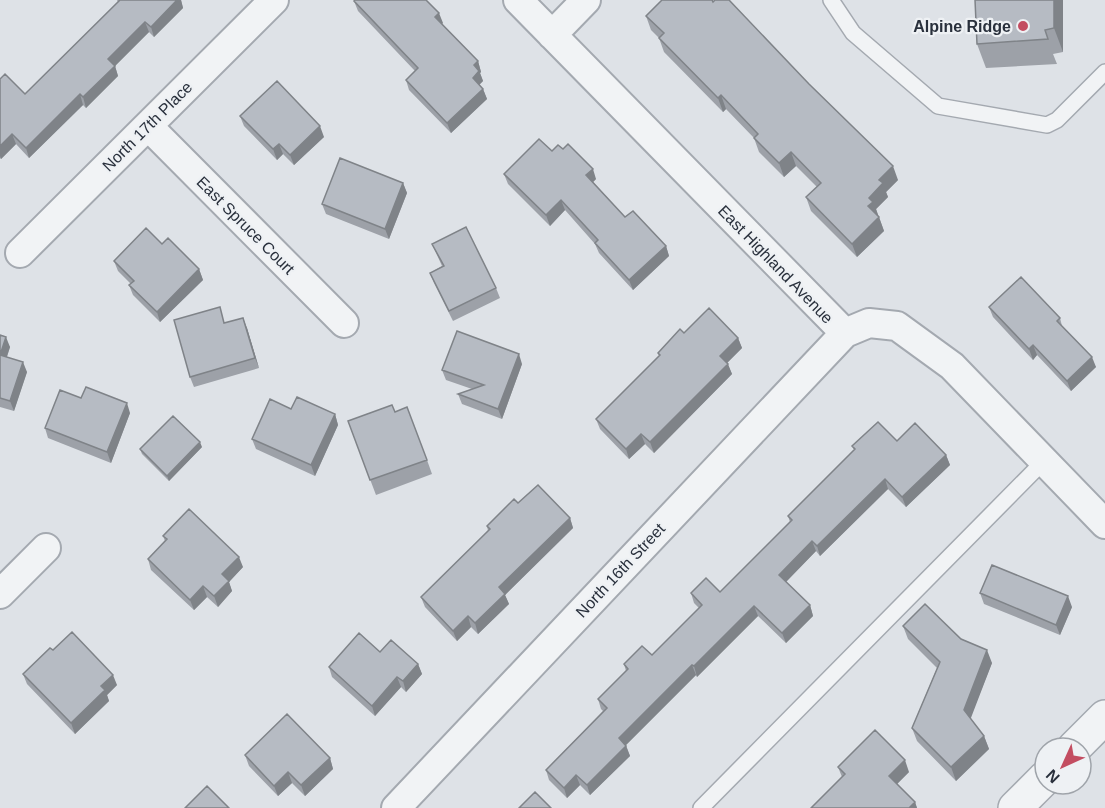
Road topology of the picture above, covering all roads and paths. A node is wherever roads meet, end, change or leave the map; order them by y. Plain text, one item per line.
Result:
1 (274, 0) edge
2 (518, 0) edge
3 (586, 0) edge
4 (831, 0) edge
5 (552, 35) junction
6 (1105, 72) edge
7 (148, 126) junction
8 (20, 253) dead end
9 (344, 324) dead end
10 (844, 333) junction
11 (1043, 462) junction
12 (1105, 524) edge
13 (46, 548) dead end
14 (0, 594) edge
15 (1105, 717) edge
16 (1086, 736) edge
17 (1033, 790) edge
18 (396, 808) edge
19 (702, 808) edge
20 (1015, 808) edge

1 - 7 street, North 17th Place
2 - 5 street, East Highland Avenue
3 - 5 street
4 - 6 lane
5 - 10 street, East Highland Avenue
7 - 8 street, North 17th Place
7 - 9 street, East Spruce Court
10 - 11 street, East Highland Avenue
10 - 18 street, North 16th Street
11 - 12 street, East Highland Avenue
11 - 19 lane
13 - 14 street
15 - 16 street
17 - 20 street

